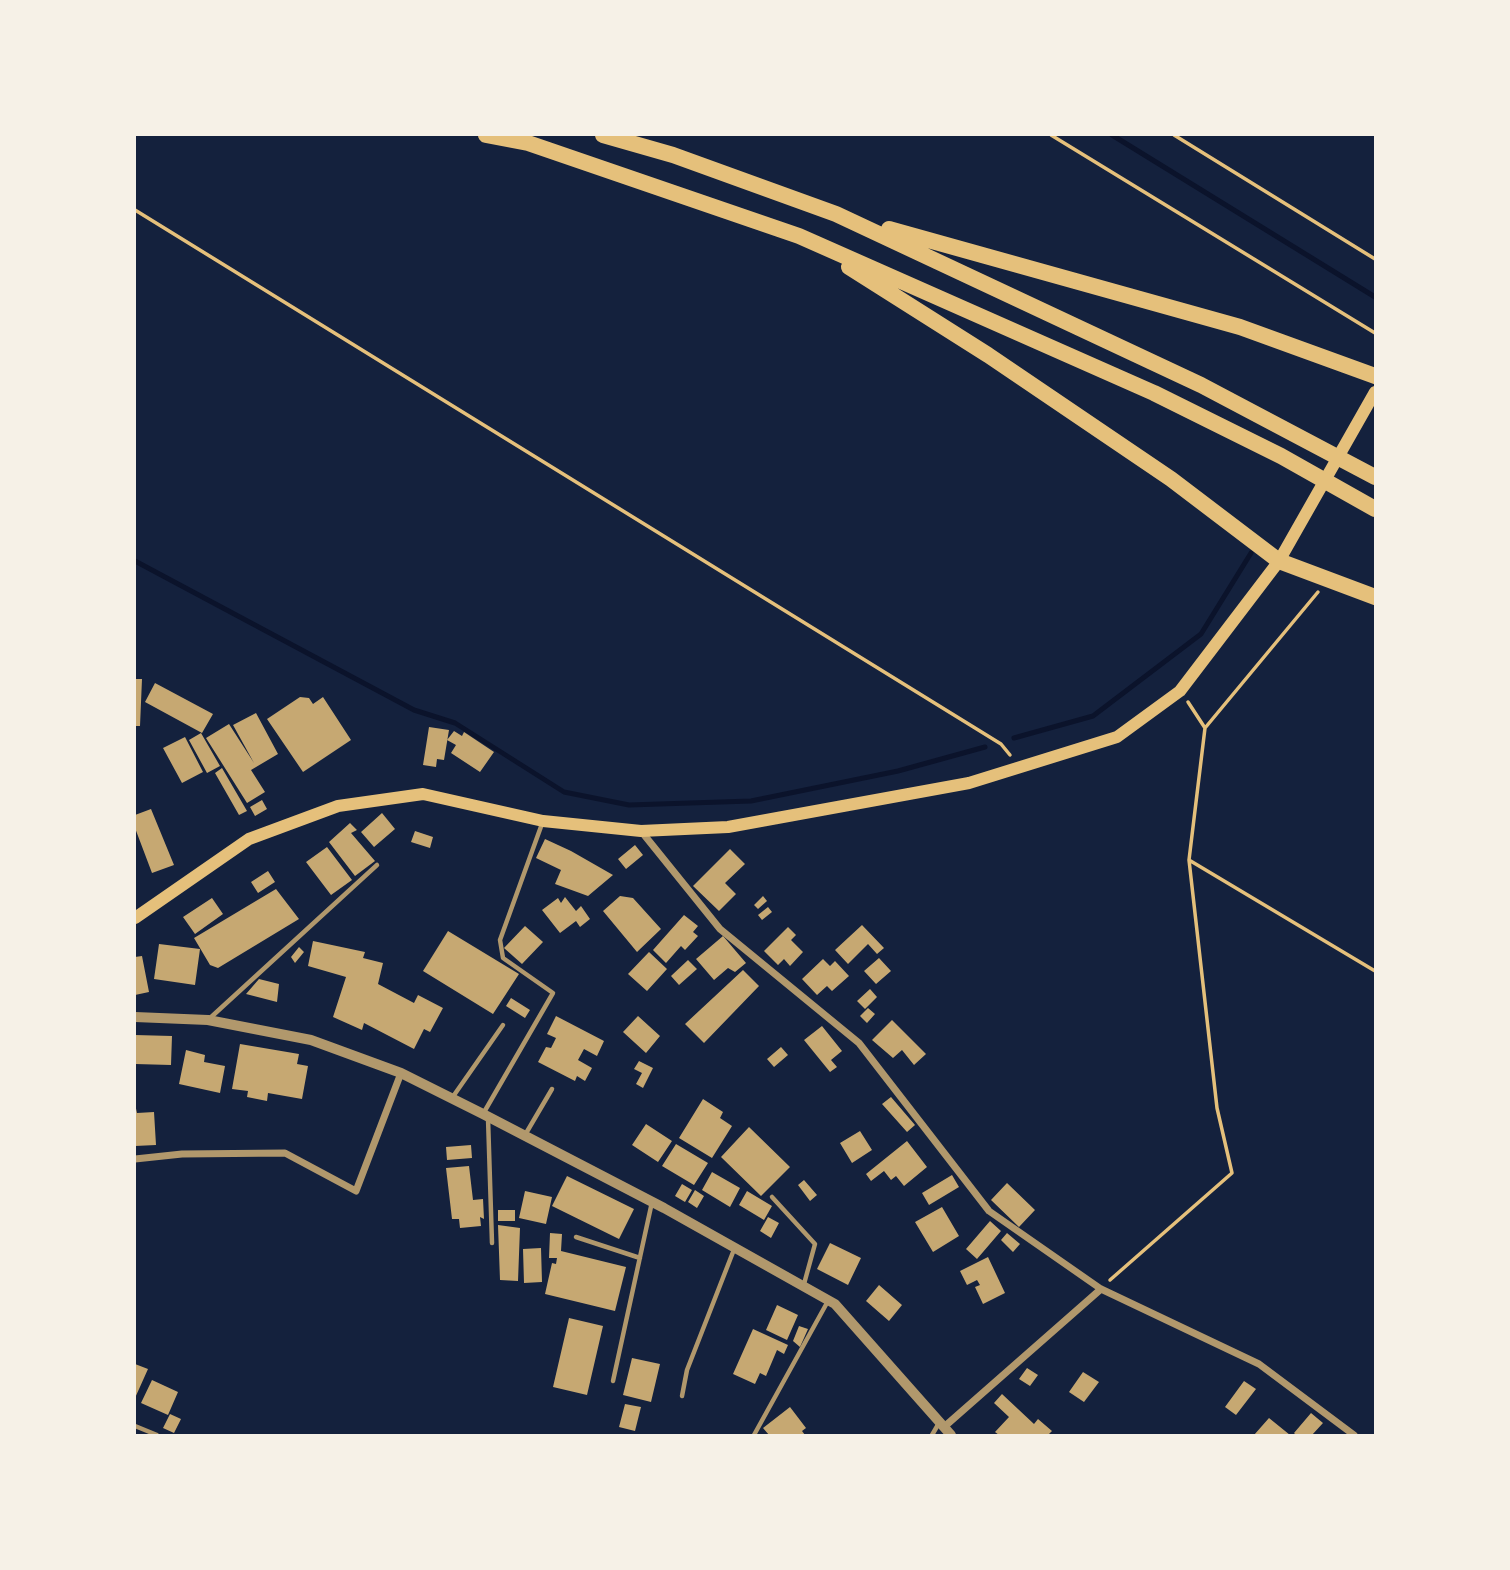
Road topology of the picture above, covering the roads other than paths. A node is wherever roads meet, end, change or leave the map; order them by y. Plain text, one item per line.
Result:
1 (486, 135) edge
2 (603, 135) edge
3 (836, 214) junction
4 (799, 236) junction
5 (1375, 376) edge
6 (1375, 392) edge
7 (1373, 476) edge
8 (1373, 507) edge
9 (1279, 561) junction
10 (1375, 597) edge
11 (543, 821) junction
12 (641, 831) junction
13 (377, 865) dead end
14 (135, 918) edge
15 (135, 1017) edge
16 (208, 1020) junction
17 (503, 1025) dead end
18 (401, 1073) junction
19 (552, 1089) dead end
20 (452, 1098) junction
21 (486, 1116) junction
22 (525, 1136) junction
23 (135, 1159) edge
24 (772, 1196) dead end
25 (652, 1202) junction
26 (576, 1237) dead end
27 (492, 1243) dead end
28 (735, 1246) junction
29 (640, 1258) junction
30 (803, 1285) junction
31 (1101, 1289) junction
32 (829, 1300) junction
33 (613, 1381) dead end
34 (682, 1396) dead end
35 (135, 1426) edge
36 (945, 1428) edge
37 (156, 1435) edge
38 (754, 1435) edge
39 (932, 1435) edge
40 (1354, 1435) edge

1 - 4 highway
2 - 3 highway
3 - 5 highway
3 - 7 highway
4 - 8 highway
4 - 9 highway
6 - 9 main road
9 - 10 highway
9 - 12 main road
11 - 12 main road
11 - 14 main road
11 - 21 lane
12 - 31 street
13 - 16 lane
15 - 16 street
16 - 18 street
17 - 20 lane
18 - 20 street
18 - 23 street
19 - 22 lane
20 - 21 street
21 - 22 street
21 - 27 lane
22 - 25 street
24 - 30 lane
25 - 28 street
25 - 29 lane
26 - 29 lane
28 - 30 street
28 - 34 lane
29 - 33 lane
30 - 32 street
31 - 36 street
31 - 40 street
32 - 36 street
32 - 38 lane
35 - 37 lane
36 - 39 lane

